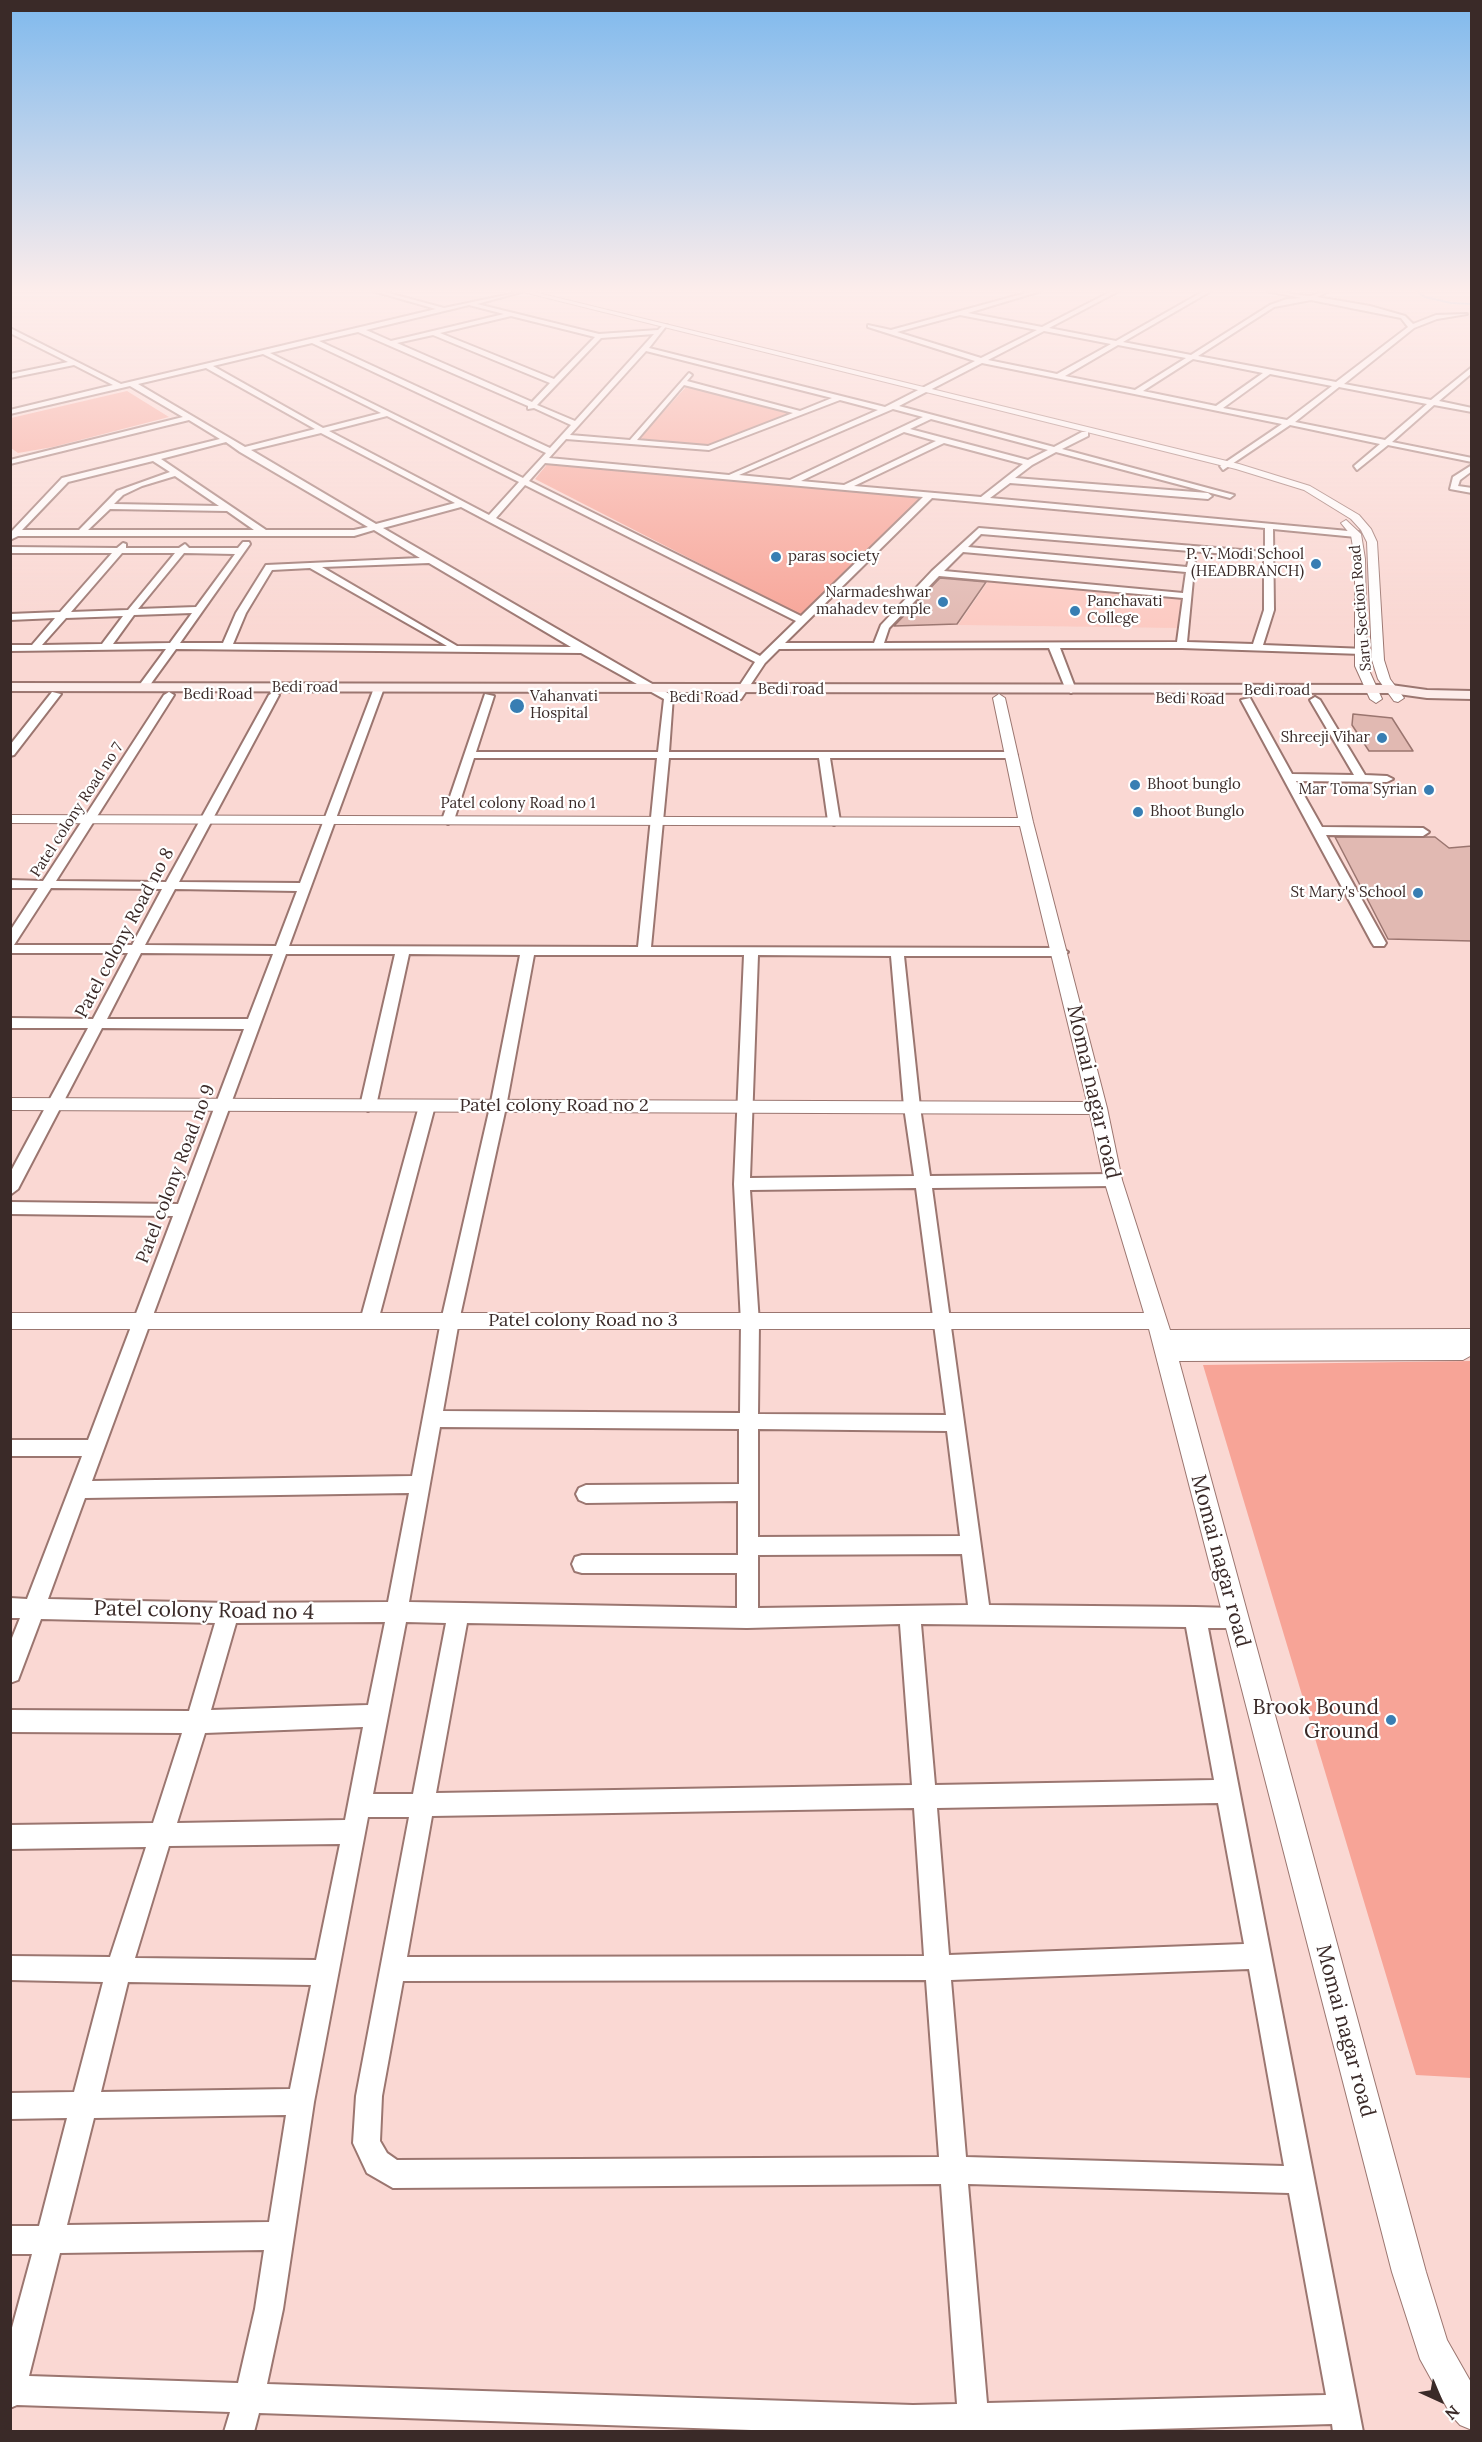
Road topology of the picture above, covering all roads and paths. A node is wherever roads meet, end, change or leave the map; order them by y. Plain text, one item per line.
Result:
1 (10, 405) edge
2 (40, 405) edge
3 (167, 405) edge
4 (277, 405) edge
5 (368, 405) edge
6 (451, 405) edge
7 (593, 405) edge
8 (663, 405) edge
9 (769, 405) edge
10 (821, 405) edge
11 (868, 405) edge
12 (896, 405) edge
13 (976, 405) edge
14 (980, 405) edge
15 (1205, 405) edge
16 (1223, 405) edge
17 (1314, 405) edge
18 (1320, 405) edge
19 (1428, 405) edge
20 (1446, 405) edge
21 (531, 406) edge
22 (1219, 408) junction
23 (889, 409) junction
24 (1472, 410) edge
25 (14, 411) edge
26 (800, 413) junction
27 (386, 414) junction
28 (930, 417) junction
29 (189, 418) junction
30 (1294, 423) junction
31 (576, 424) junction
32 (322, 430) junction
33 (904, 430) junction
34 (1085, 434) junction
35 (564, 437) junction
36 (226, 440) junction
37 (944, 440) junction
38 (1386, 441) junction
39 (631, 443) junction
40 (1057, 449) junction
41 (243, 450) junction
42 (551, 452) junction
43 (153, 457) junction
44 (1472, 458) edge
45 (543, 459) junction
46 (11, 461) edge
47 (1029, 463) junction
48 (1231, 467) junction
49 (1472, 467) edge
50 (1357, 468) dead end
51 (176, 473) junction
52 (729, 477) junction
53 (524, 480) junction
54 (1009, 480) junction
55 (792, 482) junction
56 (844, 487) junction
57 (1446, 489) dead end
58 (1460, 490) junction
59 (1472, 491) edge
60 (1230, 495) junction
61 (928, 496) junction
62 (983, 500) junction
63 (461, 504) junction
64 (106, 506) junction
65 (231, 509) junction
66 (1226, 513) junction
67 (490, 519) junction
68 (1269, 525) junction
69 (377, 529) junction
70 (82, 532) junction
71 (135, 532) junction
72 (199, 534) junction
73 (253, 534) junction
74 (265, 534) junction
75 (1356, 534) junction
76 (13, 536) edge
77 (1193, 548) junction
78 (960, 549) junction
79 (10, 550) edge
80 (119, 550) junction
81 (182, 551) junction
82 (241, 551) junction
83 (1267, 555) junction
84 (431, 560) junction
85 (311, 566) junction
86 (1191, 570) junction
87 (935, 573) junction
88 (1187, 596) junction
89 (199, 610) junction
90 (131, 613) junction
91 (63, 615) junction
92 (10, 617) edge
93 (801, 620) junction
94 (1182, 645) junction
95 (173, 646) junction
96 (227, 646) junction
97 (777, 646) junction
98 (878, 646) junction
99 (35, 647) junction
100 (105, 647) junction
101 (457, 647) junction
102 (1054, 647) junction
103 (10, 648) edge
104 (1257, 648) junction
105 (583, 650) junction
106 (1362, 651) junction
107 (761, 661) junction
108 (10, 687) edge
109 (143, 687) junction
110 (652, 689) junction
111 (1071, 690) junction
112 (377, 692) junction
113 (10, 694) edge
114 (56, 694) junction
115 (739, 694) junction
116 (1374, 694) junction
117 (1395, 694) junction
118 (169, 695) junction
119 (274, 695) junction
120 (1472, 695) edge
121 (489, 696) junction
122 (669, 698) junction
123 (999, 698) junction
124 (1246, 700) junction
125 (1315, 700) junction
126 (10, 753) edge
127 (469, 755) junction
128 (663, 755) junction
129 (1011, 755) junction
130 (824, 756) junction
131 (1288, 777) junction
132 (1362, 778) junction
133 (1387, 779) dead end
134 (10, 819) edge
135 (88, 819) junction
136 (205, 820) junction
137 (329, 820) junction
138 (448, 820) junction
139 (655, 821) junction
140 (834, 821) junction
141 (1026, 822) junction
142 (1318, 831) junction
143 (1423, 832) dead end
144 (10, 884) edge
145 (47, 884) junction
146 (171, 885) junction
147 (304, 887) junction
148 (10, 942) edge
149 (1379, 943) dead end
150 (10, 949) edge
151 (137, 949) junction
152 (281, 949) junction
153 (403, 950) junction
154 (528, 950) junction
155 (644, 950) junction
156 (751, 951) junction
157 (897, 951) junction
158 (1061, 952) junction
159 (10, 1023) edge
160 (99, 1023) junction
161 (253, 1024) junction
162 (10, 1104) edge
163 (56, 1104) junction
164 (223, 1105) junction
165 (368, 1106) junction
166 (427, 1106) junction
167 (745, 1106) junction
168 (498, 1107) junction
169 (912, 1107) junction
170 (1098, 1108) junction
171 (1113, 1180) junction
172 (742, 1184) junction
173 (925, 1184) junction
174 (10, 1189) edge
175 (10, 1208) edge
176 (183, 1210) junction
177 (450, 1320) junction
178 (943, 1320) junction
179 (10, 1321) edge
180 (142, 1321) junction
181 (369, 1321) junction
182 (750, 1323) junction
183 (1161, 1337) junction
184 (1472, 1337) edge
185 (1472, 1350) edge
186 (431, 1419) junction
187 (749, 1421) junction
188 (956, 1423) junction
189 (10, 1448) edge
190 (93, 1448) junction
191 (418, 1484) junction
192 (79, 1490) junction
193 (748, 1492) junction
194 (586, 1494) dead end
195 (971, 1545) junction
196 (748, 1555) junction
197 (582, 1564) dead end
198 (10, 1608) edge
199 (35, 1608) junction
200 (397, 1612) junction
201 (228, 1613) junction
202 (458, 1613) junction
203 (910, 1614) junction
204 (980, 1615) junction
205 (1195, 1617) junction
206 (747, 1618) junction
207 (1235, 1618) junction
208 (10, 1673) edge
209 (376, 1716) junction
210 (10, 1721) edge
211 (197, 1722) junction
212 (1228, 1791) junction
213 (924, 1798) junction
214 (423, 1805) junction
215 (359, 1806) junction
216 (353, 1832) junction
217 (162, 1836) junction
218 (10, 1837) edge
219 (1259, 1956) junction
220 (10, 1968) edge
221 (938, 1968) junction
222 (119, 1969) junction
223 (392, 1969) junction
224 (325, 1973) junction
225 (301, 2102) junction
226 (10, 2106) edge
227 (85, 2107) junction
228 (953, 2170) junction
229 (1301, 2180) junction
230 (279, 2236) junction
231 (10, 2240) edge
232 (51, 2241) junction
233 (11, 2391) edge
234 (249, 2398) junction
235 (1472, 2413) edge
236 (973, 2420) junction
237 (1346, 2420) edge
238 (239, 2432) edge

1 - 25 street
2 - 25 street
3 - 29 street
4 - 32 street
5 - 27 street
6 - 42 street
7 - 31 street
8 - 39 street
9 - 26 street
10 - 26 street
11 - 23 street
12 - 23 street
13 - 34 street, Saru Section Road
14 - 48 street, Saru Section Road
15 - 22 street
16 - 22 street
17 - 30 street
18 - 30 street
19 - 38 street
20 - 24 street
21 - 31 street
22 - 30 street
23 - 28 street
23 - 52 street
26 - 39 street
27 - 32 street
27 - 53 street
28 - 33 street
28 - 40 street
29 - 36 street
29 - 46 street
30 - 38 street
30 - 48 street
31 - 35 street
32 - 41 street
32 - 63 street
33 - 37 street
33 - 55 street
34 - 40 street
34 - 48 street, Saru Section Road
35 - 39 street
35 - 42 street
36 - 41 street
36 - 43 street
37 - 47 street
37 - 56 street
38 - 44 street
38 - 50 street
40 - 47 street
40 - 60 street
41 - 69 street
42 - 45 street
43 - 51 street
43 - 76 street
45 - 52 street
45 - 53 street
47 - 54 street
48 - 75 street, Saru Section Road
48 - 117 street, Saru Section Road
49 - 58 street
51 - 64 street
51 - 65 street
52 - 55 street
53 - 67 street
53 - 93 street
54 - 60 street
54 - 62 street
55 - 56 street
56 - 61 street
57 - 58 street
58 - 59 street
60 - 66 street
61 - 62 street
61 - 93 street
62 - 66 street
63 - 67 street
63 - 69 street
64 - 65 street
64 - 70 street
65 - 74 street
66 - 68 street
67 - 107 street
68 - 75 street
68 - 83 street
69 - 74 street
69 - 84 street
70 - 71 street
70 - 76 street
71 - 72 street
71 - 80 street
72 - 73 street
72 - 81 street
73 - 74 street
73 - 82 street
75 - 106 street, Saru Section Road
77 - 78 street
77 - 83 street
77 - 86 street
78 - 86 street
78 - 87 street
79 - 80 street
80 - 81 street
80 - 91 street
81 - 82 street
81 - 90 street
82 - 89 street
83 - 104 street
84 - 85 street
84 - 105 street
85 - 96 street
85 - 101 street
86 - 88 street
87 - 88 street
87 - 98 street
88 - 94 street
89 - 90 street
89 - 95 street
90 - 91 street
90 - 100 street
91 - 92 street
91 - 99 street
93 - 97 street
94 - 102 street
94 - 104 street
95 - 96 street
95 - 100 street
95 - 109 street
96 - 101 street
97 - 98 street
97 - 107 street
98 - 102 street
99 - 100 street
99 - 103 street
101 - 105 street
102 - 111 street
104 - 106 street
105 - 110 street
106 - 116 street, Saru Section Road
107 - 115 street
108 - 109 main road, Bedi road
109 - 112 main road, Bedi road
110 - 112 main road, Bedi road
110 - 115 main road, Bedi road
110 - 122 street
111 - 115 main road, Bedi road
111 - 116 main road, Bedi road
112 - 119 main road, Bedi Road
112 - 121 main road, Bedi Road
112 - 137 street, Patel colony Road no 9
113 - 114 main road, Bedi Road
114 - 118 main road, Bedi Road
114 - 126 street
115 - 122 main road, Bedi Road
115 - 123 main road, Bedi Road
116 - 117 main road, Bedi Road
116 - 125 main road, Bedi Road
117 - 120 main road, Bedi Road
118 - 119 main road, Bedi Road
118 - 135 street, Patel colony Road no 7
119 - 136 street, Patel colony Road no 8
121 - 122 main road, Bedi Road
121 - 127 street
122 - 128 street
123 - 124 main road, Bedi Road
123 - 129 street, Momai nagar road
124 - 125 main road, Bedi Road
124 - 131 street
125 - 132 street
127 - 128 street
127 - 138 street
128 - 130 street
128 - 139 street
129 - 130 street
129 - 141 street, Momai nagar road
130 - 140 street
131 - 132 street
131 - 142 street
132 - 133 street
134 - 135 street, Patel colony Road no 1
135 - 136 street, Patel colony Road no 1
135 - 145 street, Patel colony Road no 7
136 - 137 street, Patel colony Road no 1
136 - 146 street, Patel colony Road no 8
137 - 138 street, Patel colony Road no 1
137 - 147 street, Patel colony Road no 9
138 - 139 street, Patel colony Road no 1
139 - 140 street, Patel colony Road no 1
139 - 155 street
140 - 141 street, Patel colony Road no 1
141 - 158 street, Momai nagar road
142 - 143 street
142 - 149 street
144 - 145 street
145 - 146 street
145 - 148 street, Patel colony Road no 7
146 - 147 street
146 - 151 street, Patel colony Road no 8
147 - 152 street, Patel colony Road no 9
150 - 151 street
151 - 152 street
151 - 160 street, Patel colony Road no 8
152 - 153 street
152 - 161 street, Patel colony Road no 9
153 - 154 street
153 - 165 street
154 - 155 street
154 - 168 street
155 - 156 street
156 - 157 street
156 - 167 street
157 - 158 street
157 - 169 street
158 - 170 street, Momai nagar road
159 - 160 street
160 - 161 street
160 - 163 street, Patel colony Road no 8
161 - 164 street, Patel colony Road no 9
162 - 163 street, Patel colony Road no 2
163 - 164 street, Patel colony Road no 2
163 - 174 street, Patel colony Road no 8
164 - 165 street, Patel colony Road no 2
164 - 176 street, Patel colony Road no 9
165 - 166 street, Patel colony Road no 2
166 - 168 street, Patel colony Road no 2
166 - 181 street
167 - 168 street, Patel colony Road no 2
167 - 169 street, Patel colony Road no 2
167 - 172 street
168 - 177 street
169 - 170 street, Patel colony Road no 2
169 - 173 street
170 - 171 street, Momai nagar road
171 - 173 street
171 - 183 street, Momai nagar road
172 - 173 street
172 - 182 street
173 - 178 street
175 - 176 street
176 - 180 street, Patel colony Road no 9
177 - 181 street, Patel colony Road no 3
177 - 182 street, Patel colony Road no 3
177 - 186 street
178 - 182 street, Patel colony Road no 3
178 - 183 street, Patel colony Road no 3
178 - 188 street
179 - 180 street, Patel colony Road no 3
180 - 181 street, Patel colony Road no 3
180 - 190 street, Patel colony Road no 9
182 - 187 street
183 - 184 street
183 - 185 street
183 - 207 street, Momai nagar road
186 - 187 street
186 - 191 street
187 - 188 street
187 - 193 street
188 - 195 street
189 - 190 street
190 - 192 street, Patel colony Road no 9
191 - 192 street
191 - 200 street
192 - 199 street, Patel colony Road no 9
193 - 194 street
193 - 196 street
195 - 196 street
195 - 204 street
196 - 197 street
196 - 206 street
198 - 199 street, Patel colony Road no 4
199 - 201 street, Patel colony Road no 4
199 - 208 street, Patel colony Road no 9
200 - 201 street, Patel colony Road no 4
200 - 202 street, Patel colony Road no 4
200 - 209 street
201 - 211 street
202 - 206 street, Patel colony Road no 4
202 - 214 street
203 - 204 street, Patel colony Road no 4
203 - 206 street, Patel colony Road no 4
203 - 213 street
204 - 205 street, Patel colony Road no 4
205 - 207 street, Patel colony Road no 4
205 - 212 street
207 - 235 street, Momai nagar road
209 - 211 street
209 - 215 street
210 - 211 street
211 - 217 street
212 - 213 street
212 - 219 street
213 - 214 street
213 - 221 street
214 - 215 street
214 - 223 street
215 - 216 street
216 - 217 street
216 - 224 street
217 - 218 street
217 - 222 street
219 - 221 street
219 - 229 street
220 - 222 street
221 - 223 street
221 - 228 street
222 - 224 street
222 - 227 street
223 - 228 street
224 - 225 street
225 - 227 street
225 - 230 street
226 - 227 street
227 - 232 street
228 - 229 street
228 - 236 street
229 - 237 street
230 - 232 street
230 - 234 street
231 - 232 street
232 - 233 street
233 - 234 street
234 - 236 street
234 - 238 street
236 - 237 street

